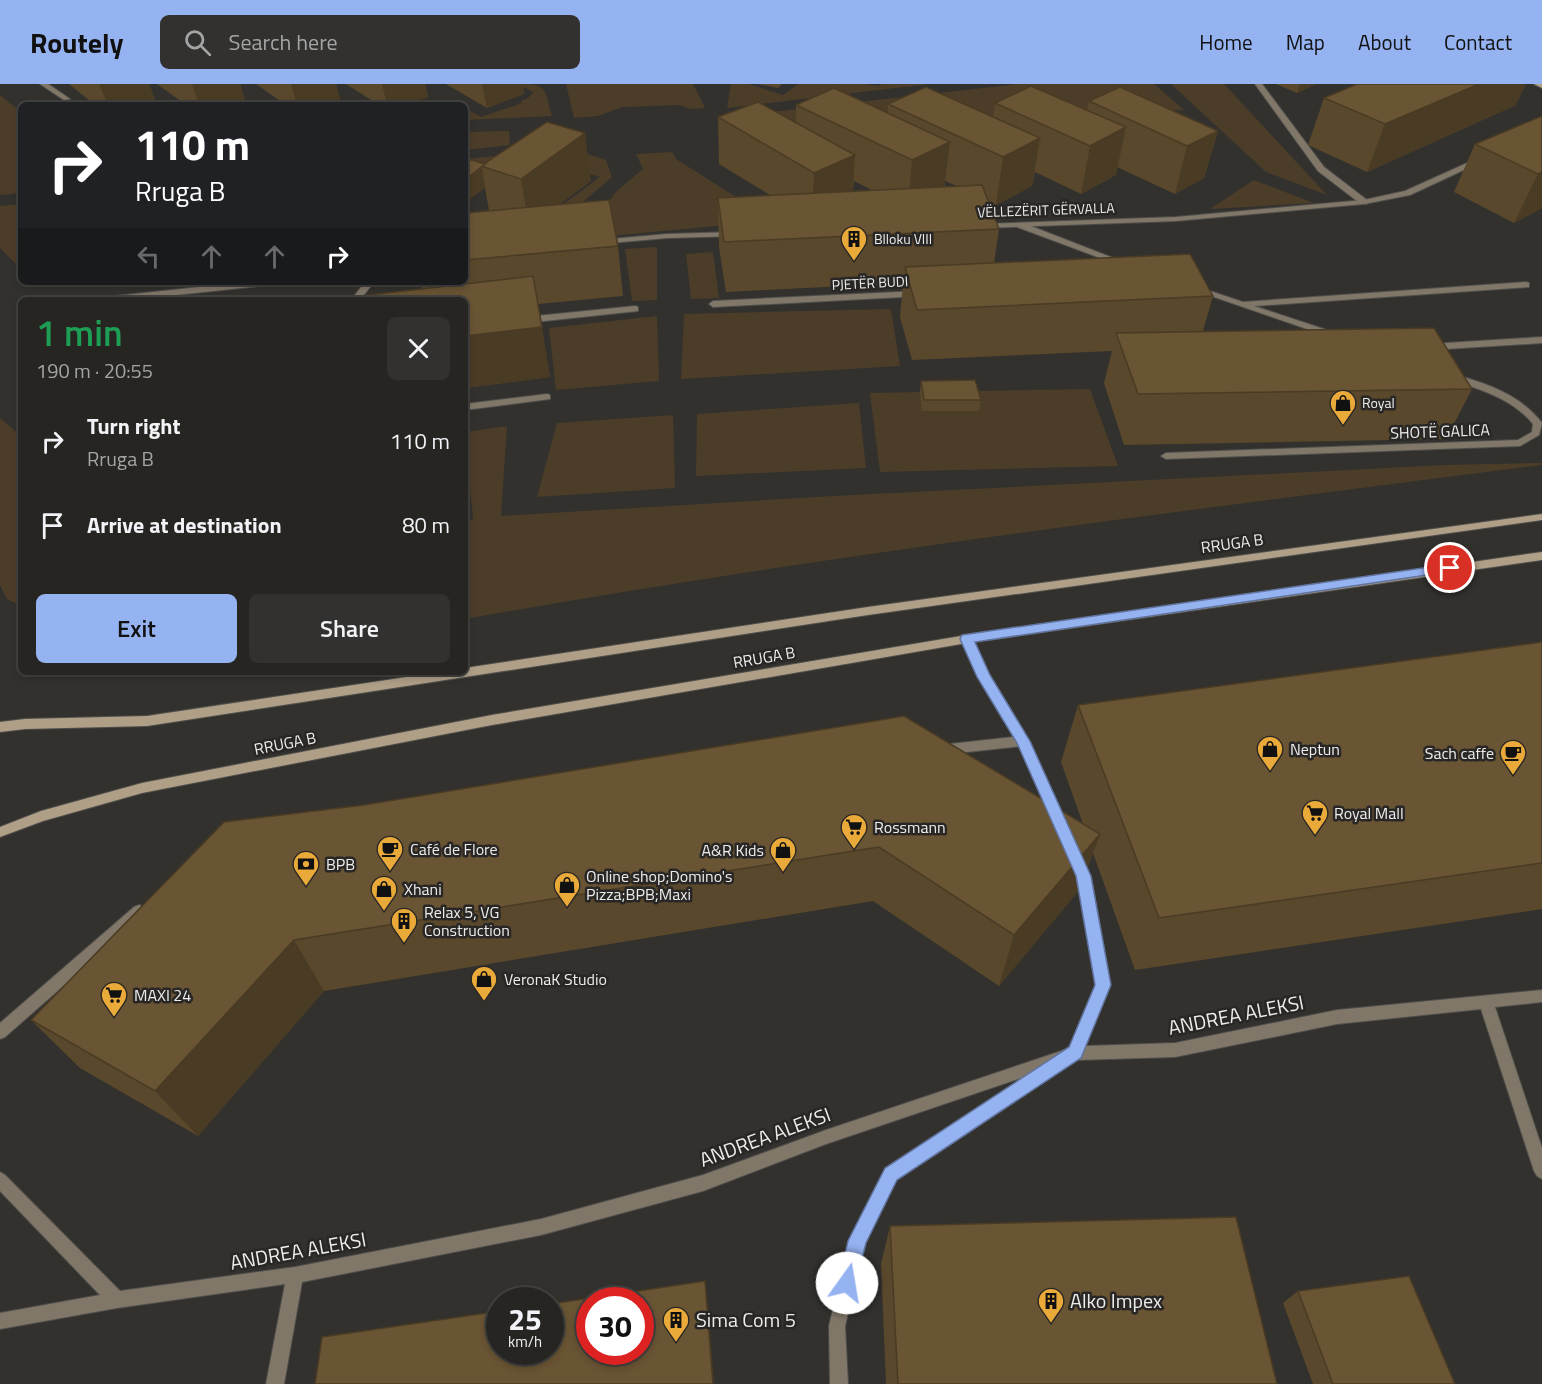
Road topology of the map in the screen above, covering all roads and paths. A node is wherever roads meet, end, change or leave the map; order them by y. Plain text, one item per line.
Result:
1 (43, 84) edge
2 (1258, 84) edge
3 (1537, 84) edge
4 (1542, 86) edge
5 (66, 99) dead end
6 (1491, 155) dead end
7 (1364, 202) junction
8 (1020, 225) junction
9 (973, 226) edge
10 (741, 234) edge
11 (586, 243) edge
12 (1132, 267) edge
13 (242, 285) edge
14 (368, 285) edge
15 (1183, 285) edge
16 (1526, 285) dead end
17 (925, 294) edge
18 (133, 297) edge
19 (358, 297) edge
20 (713, 304) dead end
21 (1238, 304) junction
22 (635, 309) dead end
23 (510, 322) edge
24 (1336, 336) edge
25 (1542, 340) edge
26 (1414, 348) edge
27 (1444, 374) edge
28 (547, 397) dead end
29 (468, 407) edge
30 (1166, 456) dead end
31 (1542, 517) edge
32 (1542, 556) edge
33 (967, 639) junction
34 (468, 672) edge
35 (449, 675) edge
36 (0, 728) edge
37 (1023, 741) junction
38 (930, 751) edge
39 (0, 832) edge
40 (152, 901) edge
41 (1542, 996) edge
42 (1486, 1002) junction
43 (0, 1032) edge
44 (1075, 1053) junction
45 (1542, 1171) edge
46 (0, 1180) edge
47 (295, 1275) junction
48 (117, 1300) junction
49 (0, 1321) edge
50 (275, 1384) edge
51 (839, 1384) edge

1 - 5 street
2 - 7 street
3 - 4 main road
6 - 7 street, VËLLEZËRIT GËRVALLA
7 - 8 street, VËLLEZËRIT GËRVALLA
8 - 9 street, VËLLEZËRIT GËRVALLA
8 - 12 street
10 - 11 street
13 - 18 street
14 - 19 street
15 - 21 street
16 - 21 street
17 - 20 street, PJETËR BUDI
21 - 24 street
22 - 23 street
25 - 26 street
27 - 30 street, SHOTË GALICA
28 - 29 street
31 - 34 main road, RRUGA B
32 - 33 main road, RRUGA B
33 - 37 street
33 - 39 main road, RRUGA B
35 - 36 main road, RRUGA B
37 - 38 street
37 - 44 street
40 - 43 street
41 - 42 street, ANDREA ALEKSI
42 - 44 street, ANDREA ALEKSI
42 - 45 street
44 - 47 street, ANDREA ALEKSI
44 - 51 street
46 - 48 street
47 - 48 street, ANDREA ALEKSI
47 - 50 street
48 - 49 street, ANDREA ALEKSI

